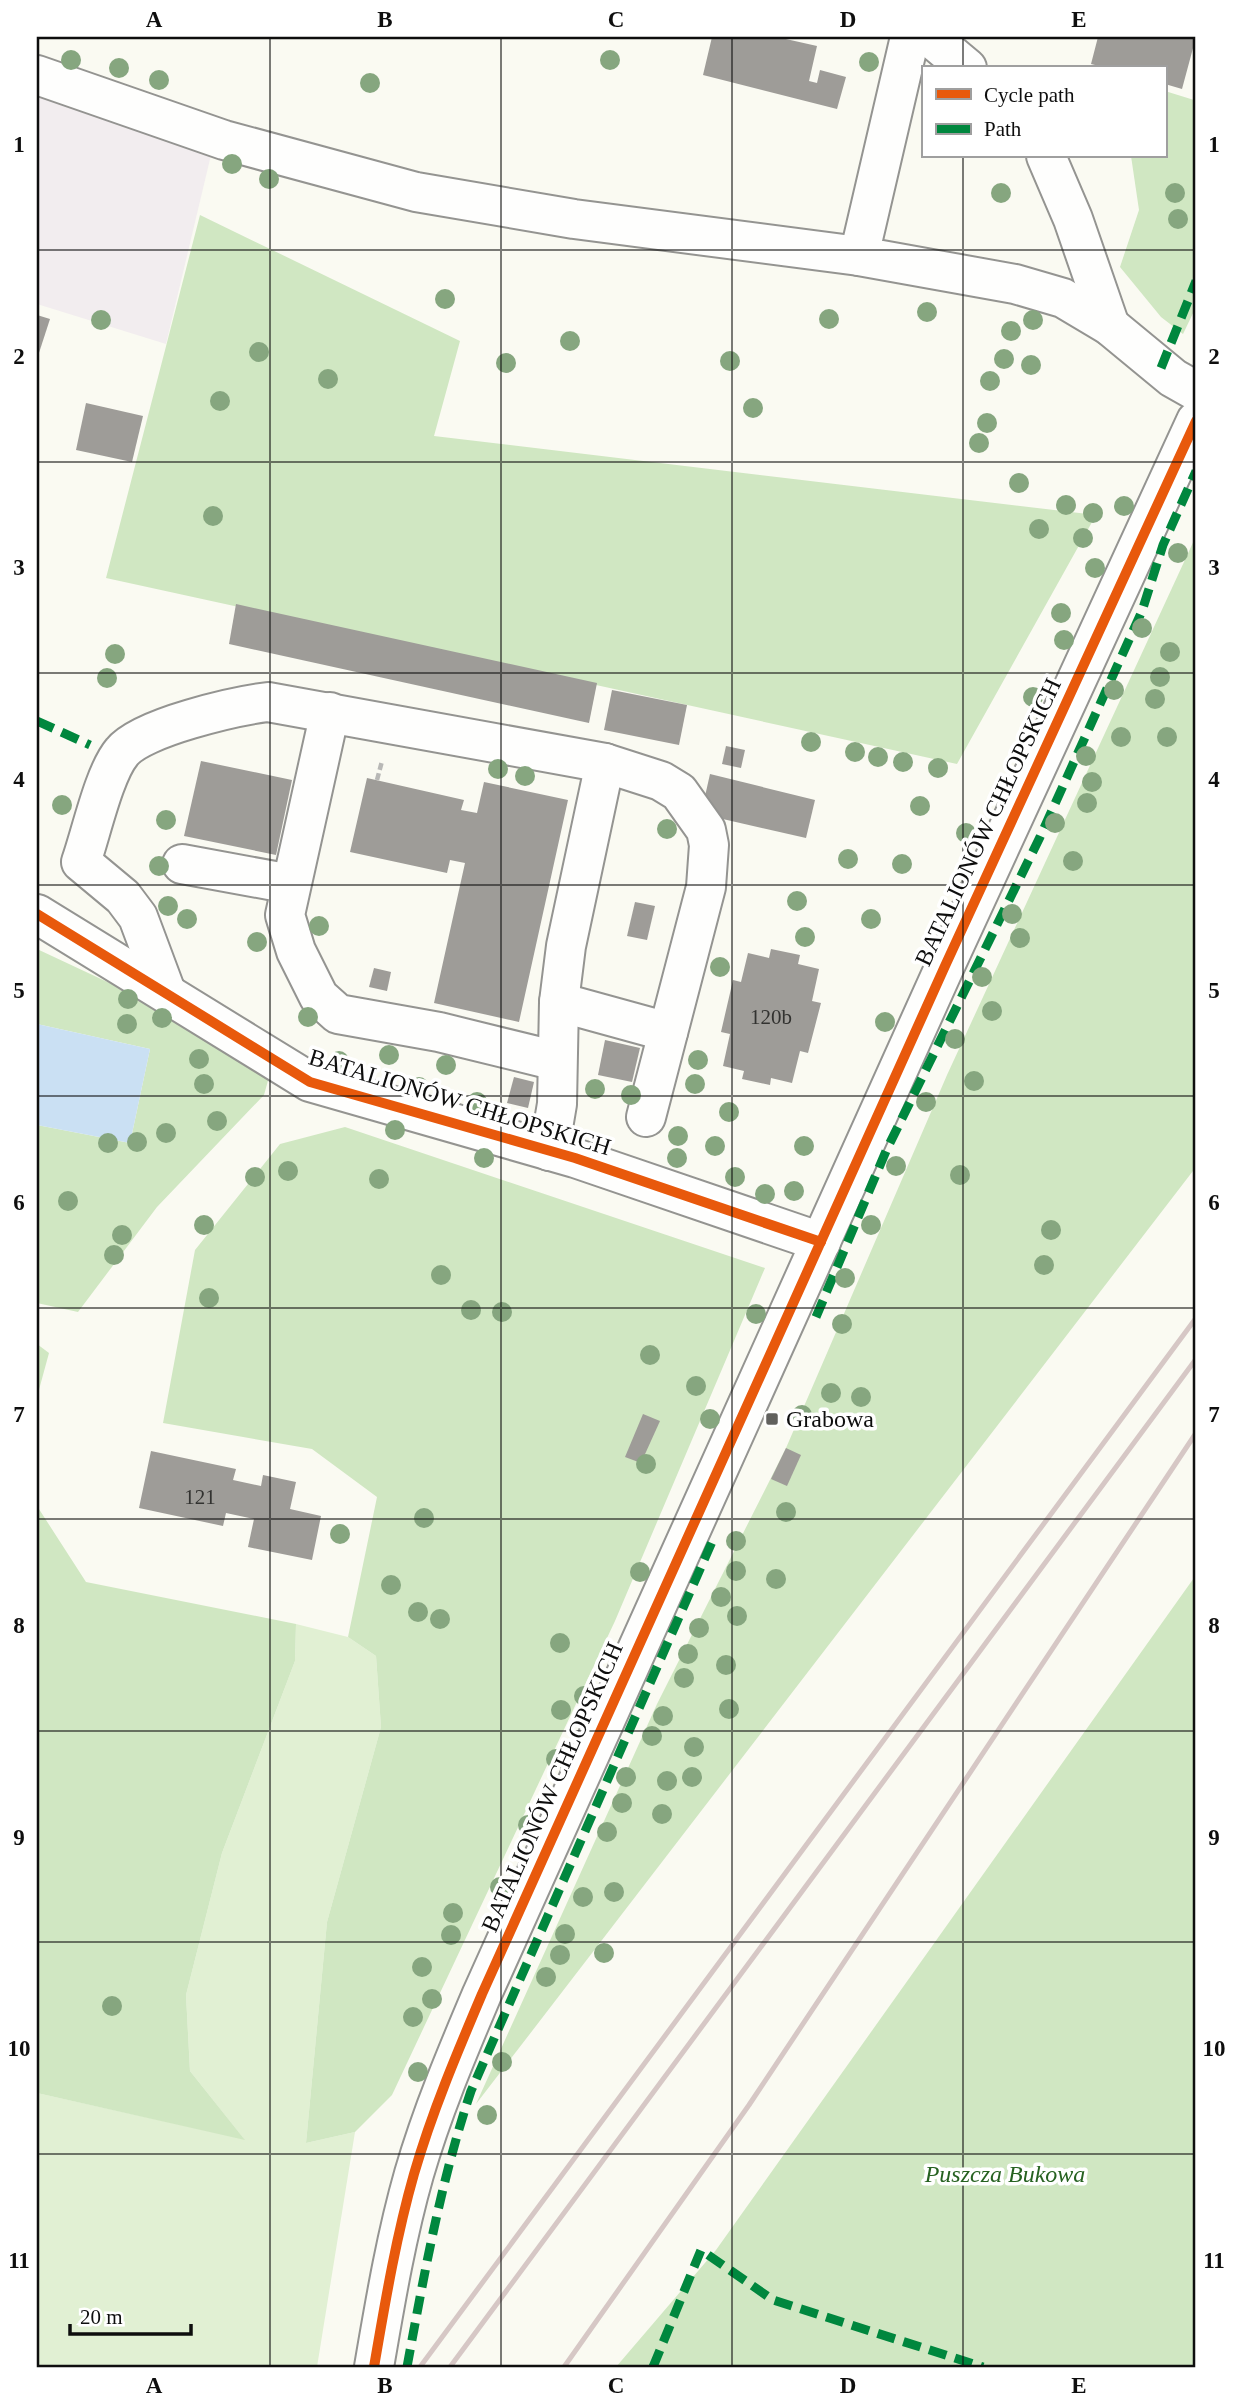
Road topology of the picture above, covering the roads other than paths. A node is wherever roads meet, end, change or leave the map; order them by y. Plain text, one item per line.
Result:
1 (910, 37) edge
2 (930, 37) edge
3 (965, 66) edge
4 (37, 75) edge
5 (1047, 158) edge
6 (859, 256) junction
7 (1110, 326) junction
8 (1196, 391) edge
9 (1196, 421) edge
10 (330, 712) junction
11 (606, 763) junction
12 (183, 864) dead end
13 (291, 884) junction
14 (37, 914) edge
15 (166, 992) junction
16 (559, 1002) junction
17 (668, 1032) junction
18 (557, 1061) junction
19 (646, 1117) dead end
20 (549, 1151) junction
21 (821, 1242) junction
22 (374, 2367) edge

1 - 6 street
2 - 3 street
4 - 6 street
5 - 7 street
6 - 7 street
7 - 8 street
9 - 21 street, BATALIONÓW CHŁOPSKICH
10 - 11 street
10 - 13 street
10 - 15 street
11 - 16 street
11 - 17 street
12 - 13 street
13 - 18 street
14 - 15 street, BATALIONÓW CHŁOPSKICH
15 - 20 street, BATALIONÓW CHŁOPSKICH
16 - 17 street
16 - 18 street
17 - 19 street
18 - 20 street
20 - 21 street, BATALIONÓW CHŁOPSKICH
21 - 22 street, BATALIONÓW CHŁOPSKICH

